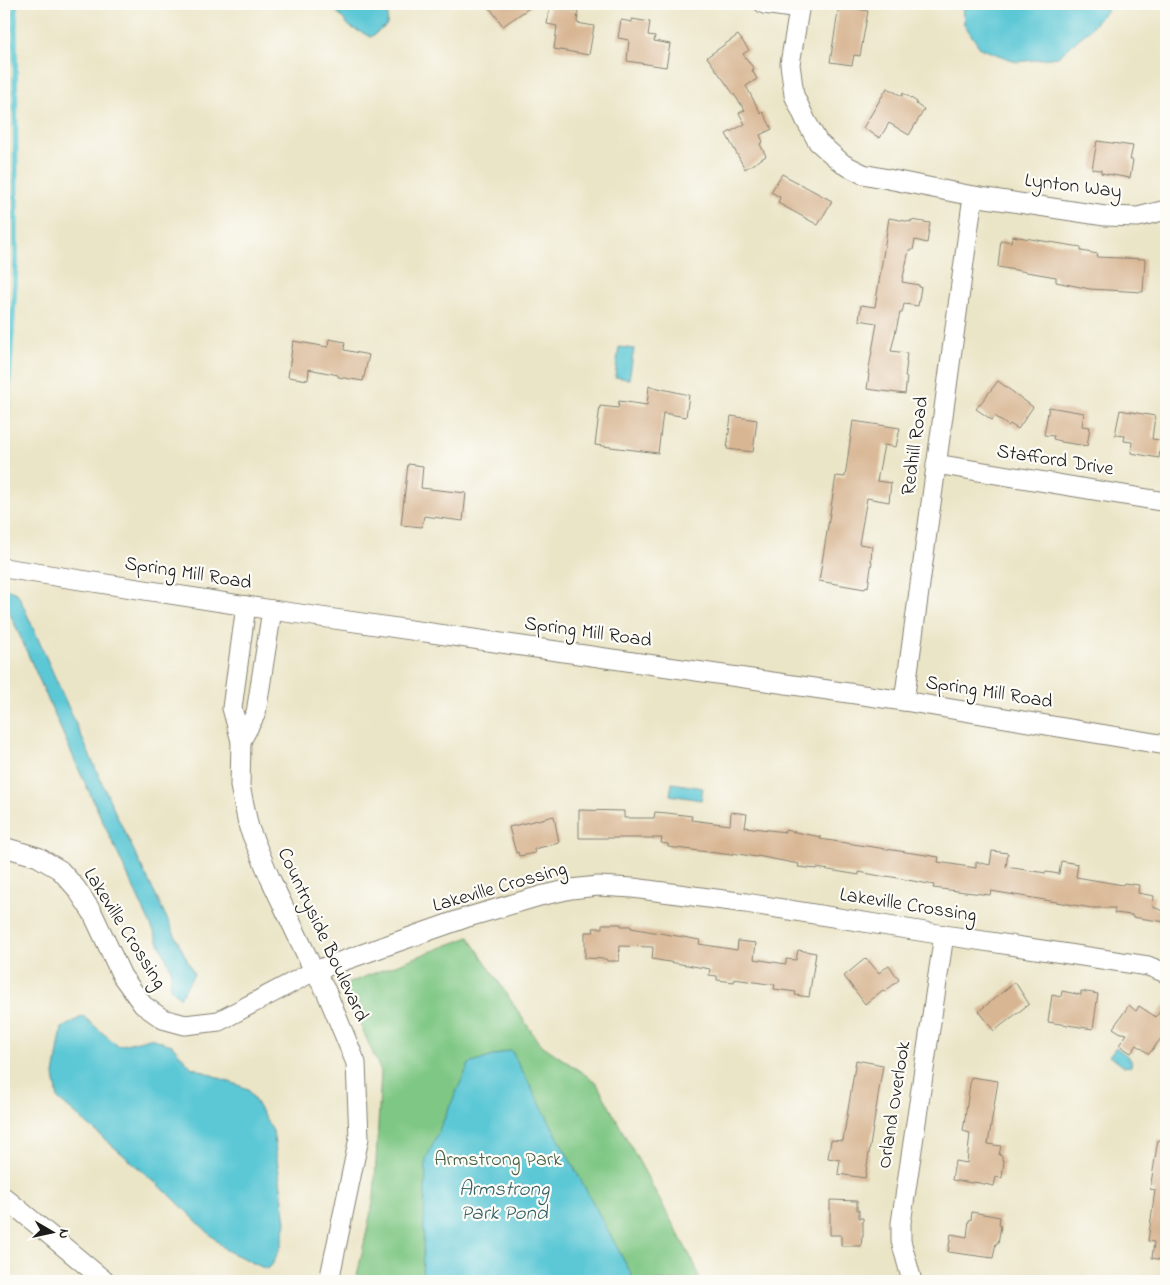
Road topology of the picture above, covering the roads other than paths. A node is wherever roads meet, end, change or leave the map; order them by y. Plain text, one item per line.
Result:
1 (764, 4) edge
2 (799, 6) edge
3 (973, 196) junction
4 (1166, 210) edge
5 (936, 464) junction
6 (1166, 502) edge
7 (4, 568) edge
8 (246, 606) junction
9 (272, 610) junction
10 (904, 702) junction
11 (241, 741) junction
12 (1166, 745) edge
13 (4, 847) edge
14 (944, 935) junction
15 (314, 971) junction
16 (1166, 973) edge
17 (4, 1197) edge
18 (105, 1281) edge
19 (329, 1281) edge
20 (912, 1281) edge

1 - 2 street
2 - 3 street, Lynton Way
3 - 4 street, Lynton Way
3 - 5 street, Redhill Road
5 - 6 street, Stafford Drive
5 - 10 street, Redhill Road
7 - 8 street, Spring Mill Road
8 - 9 street, Spring Mill Road
8 - 11 street, Countryside Boulevard
9 - 10 street, Spring Mill Road
9 - 11 street
10 - 12 street, Spring Mill Road
11 - 15 street, Countryside Boulevard
13 - 15 street, Lakeville Crossing
14 - 15 street, Lakeville Crossing
14 - 16 street, Lakeville Crossing
14 - 20 street, Orland Overlook
15 - 19 street, Countryside Boulevard
17 - 18 street

